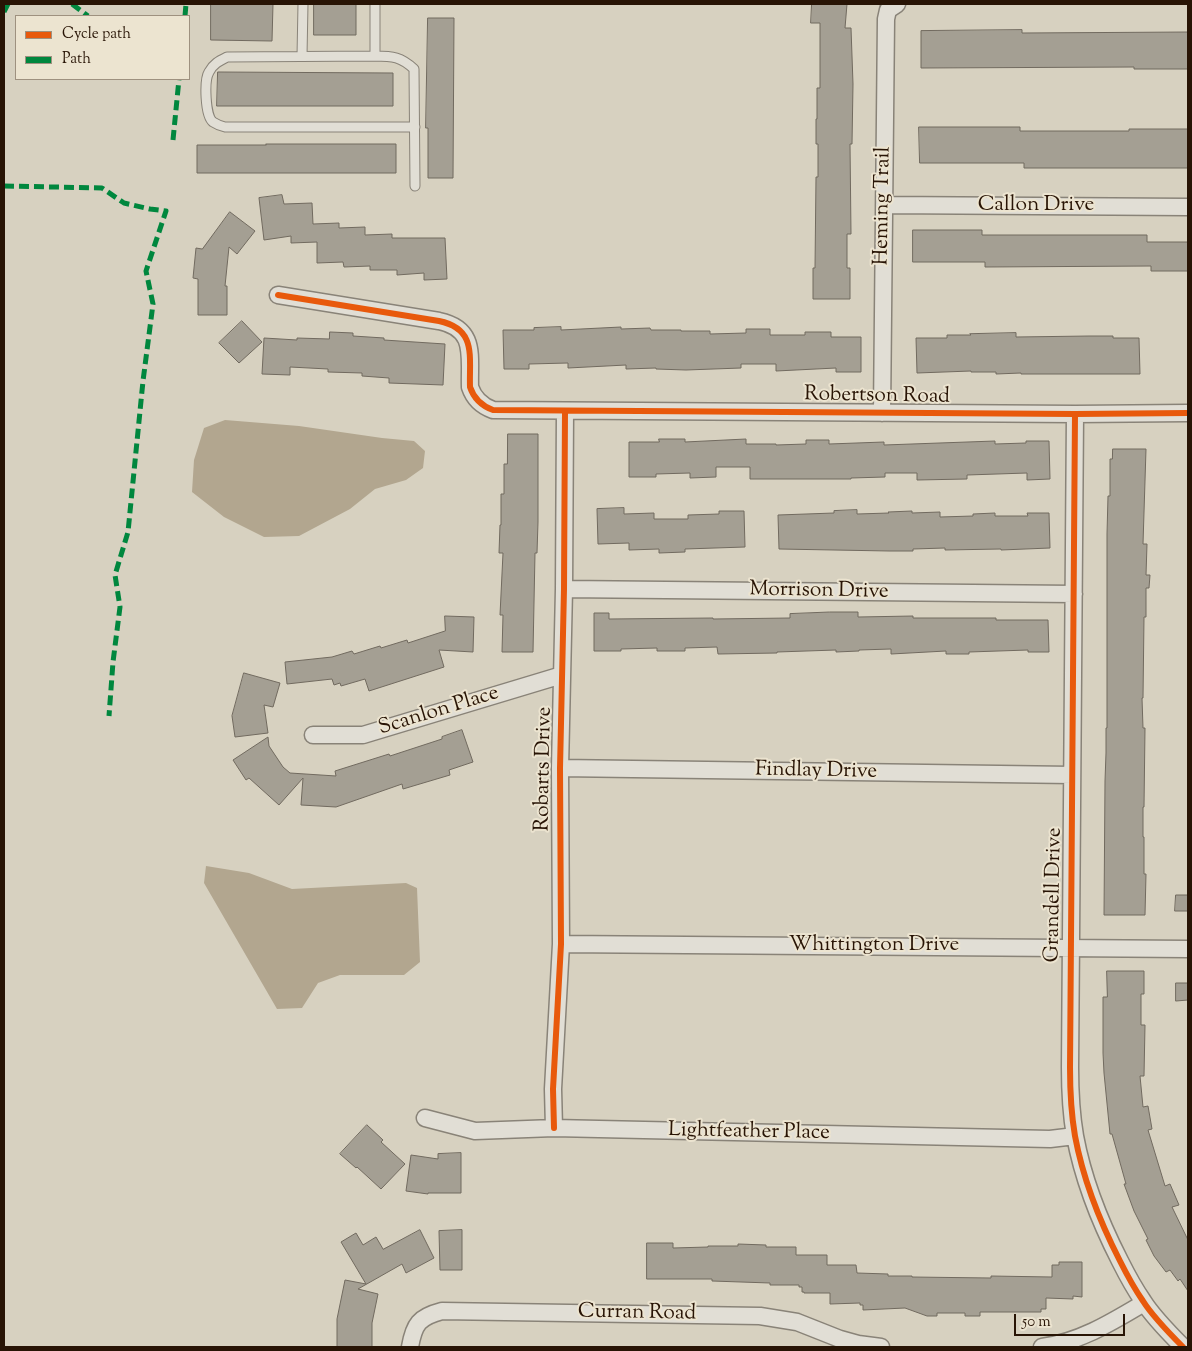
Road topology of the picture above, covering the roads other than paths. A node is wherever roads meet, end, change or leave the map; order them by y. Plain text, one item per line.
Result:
1 (303, 4) edge
2 (375, 4) edge
3 (897, 4) edge
4 (302, 56) junction
5 (375, 56) junction
6 (414, 127) junction
7 (415, 186) dead end
8 (884, 205) junction
9 (1188, 207) edge
10 (278, 296) dead end
11 (565, 411) junction
12 (882, 413) junction
13 (1188, 413) edge
14 (1075, 414) junction
15 (564, 589) junction
16 (1074, 594) junction
17 (562, 675) junction
18 (313, 735) dead end
19 (560, 768) junction
20 (1072, 775) junction
21 (560, 944) junction
22 (1071, 948) junction
23 (1188, 949) edge
24 (425, 1118) dead end
25 (554, 1128) junction
26 (1075, 1136) junction
27 (1144, 1303) junction
28 (410, 1347) edge
29 (881, 1347) edge
30 (1042, 1347) edge
31 (1182, 1347) edge

1 - 4 lane
2 - 5 lane
3 - 8 street, Heming Trail
4 - 5 lane
4 - 6 lane
5 - 6 lane
6 - 7 lane
8 - 9 street, Callon Drive
8 - 12 street, Heming Trail
10 - 11 street, Robertson Road
11 - 12 street, Robertson Road
11 - 15 street, Robarts Drive
12 - 14 street, Robertson Road
13 - 14 street, Robertson Road
14 - 16 street, Grandell Drive
15 - 16 street, Morrison Drive
15 - 17 street, Robarts Drive
16 - 20 street, Grandell Drive
17 - 18 street, Scanlon Place
17 - 19 street, Robarts Drive
19 - 20 street, Findlay Drive
19 - 21 street, Robarts Drive
20 - 22 street, Grandell Drive
21 - 22 street, Whittington Drive
21 - 25 street, Robarts Drive
22 - 23 street, Whittington Drive
22 - 26 street, Grandell Drive
24 - 25 street, Lightfeather Place
25 - 26 street, Lightfeather Place
26 - 27 street, Grandell Drive
27 - 30 street
27 - 31 street, Grandell Drive
28 - 29 street, Curran Road

